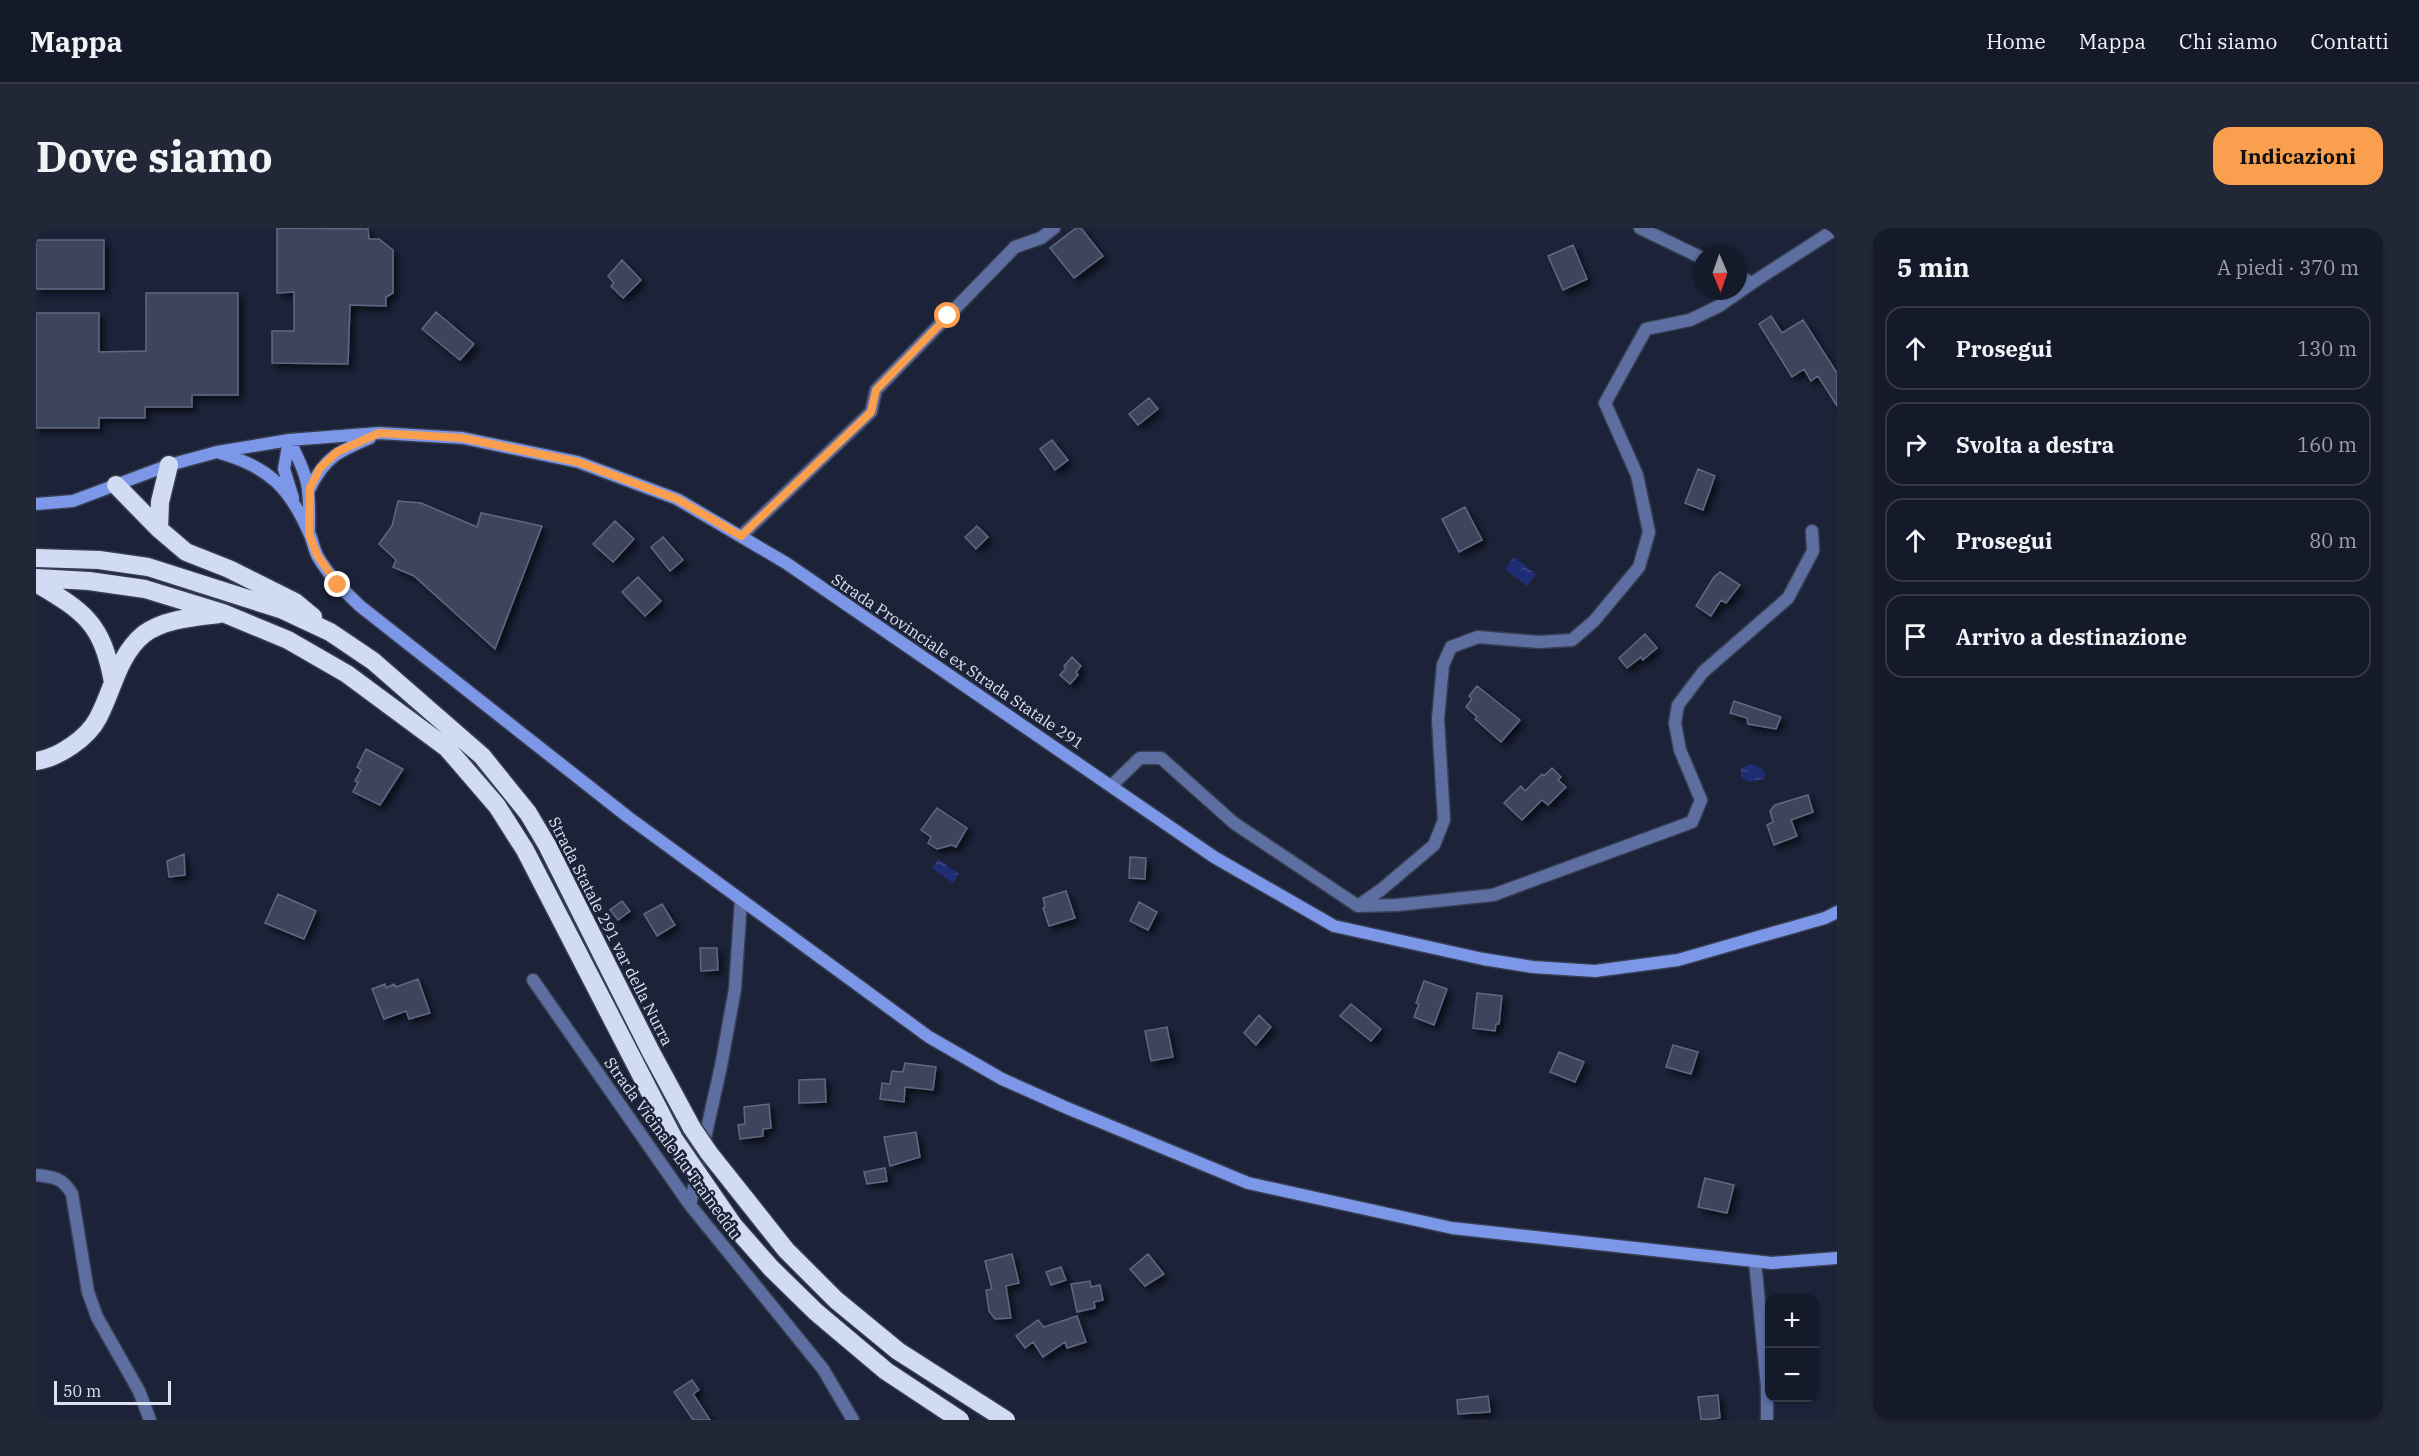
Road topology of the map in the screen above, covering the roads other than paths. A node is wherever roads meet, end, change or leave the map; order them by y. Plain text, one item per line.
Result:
1 (1054, 228) edge
2 (1640, 228) edge
3 (1837, 228) edge
4 (1693, 254) edge
5 (1747, 280) edge
6 (1752, 283) junction
7 (379, 433) junction
8 (289, 440) junction
9 (217, 452) junction
10 (169, 465) junction
11 (116, 485) junction
12 (310, 488) junction
13 (38, 502) edge
14 (294, 503) junction
15 (159, 529) junction
16 (1812, 531) dead end
17 (309, 534) junction
18 (741, 536) junction
19 (36, 558) edge
20 (36, 580) edge
21 (223, 613) junction
22 (330, 632) junction
23 (113, 682) junction
24 (36, 761) edge
25 (1111, 786) junction
26 (741, 900) junction
27 (1358, 906) junction
28 (1837, 912) edge
29 (533, 980) dead end
30 (36, 1175) edge
31 (690, 1205) junction
32 (1837, 1258) edge
33 (1755, 1261) junction
34 (150, 1420) edge
35 (853, 1420) edge
36 (960, 1420) edge
37 (1006, 1420) edge
38 (1767, 1420) edge

1 - 18 street
2 - 4 street
3 - 6 street
5 - 6 street
6 - 27 street
7 - 8 street, Strada Provinciale ex Strada Statale 291
7 - 12 street
7 - 18 street, Strada Provinciale ex Strada Statale 291
8 - 9 street, Strada Provinciale ex Strada Statale 291
8 - 12 street
8 - 14 street
9 - 10 street, Strada Provinciale ex Strada Statale 291
9 - 14 street
10 - 11 street, Strada Provinciale ex Strada Statale 291
10 - 15 highway
11 - 13 street, Strada Provinciale ex Strada Statale 291
11 - 15 highway
12 - 17 street
14 - 17 street
15 - 22 highway
16 - 27 street
17 - 26 street
18 - 25 street, Strada Provinciale ex Strada Statale 291
19 - 22 highway, Strada Statale 291 var della Nurra
20 - 21 highway
20 - 23 highway
21 - 23 highway
21 - 36 highway, bridge
22 - 37 highway, Strada Statale 291 var della Nurra, bridge
23 - 24 highway
25 - 27 street
25 - 28 street, Strada Provinciale ex Strada Statale 291
26 - 31 street
26 - 33 street
29 - 31 street, Strada Vicinale Lu Traineddu
30 - 34 street
31 - 35 street, Strada Vicinale Lu Traineddu
32 - 33 street
33 - 38 street

